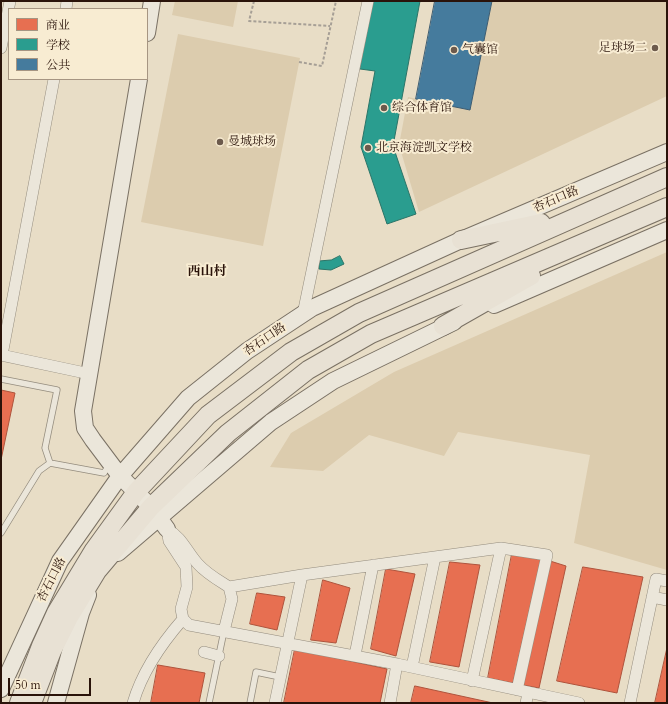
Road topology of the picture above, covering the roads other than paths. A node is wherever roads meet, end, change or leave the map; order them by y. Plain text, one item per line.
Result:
1 (152, 1) edge
2 (368, 1) edge
3 (8, 11) edge
4 (148, 27) edge
5 (1, 48) edge
6 (54, 80) edge
7 (139, 80) edge
8 (667, 152) edge
9 (667, 177) edge
10 (667, 207) edge
11 (575, 216) junction
12 (667, 230) edge
13 (603, 235) junction
14 (461, 240) junction
15 (303, 314) junction
16 (443, 326) junction
17 (2, 355) edge
18 (90, 374) junction
19 (1, 379) edge
20 (110, 463) junction
21 (50, 464) junction
22 (120, 476) junction
23 (136, 492) junction
24 (159, 518) junction
25 (1, 533) edge
26 (501, 548) junction
27 (435, 557) junction
28 (373, 565) junction
29 (97, 571) junction
30 (302, 575) junction
31 (667, 581) edge
32 (229, 587) junction
33 (652, 597) junction
34 (667, 600) edge
35 (183, 619) junction
36 (224, 631) junction
37 (288, 642) junction
38 (204, 652) dead end
39 (354, 655) junction
40 (219, 656) junction
41 (398, 664) junction
42 (412, 667) junction
43 (280, 677) junction
44 (472, 680) junction
45 (2, 685) edge
46 (524, 695) edge
47 (542, 699) edge
48 (19, 703) edge
49 (32, 703) edge
50 (56, 703) edge
51 (132, 703) edge
52 (209, 703) edge
53 (250, 703) edge
54 (275, 703) edge
55 (390, 703) edge
56 (579, 703) edge
57 (630, 703) edge

1 - 4 street
2 - 15 street
3 - 5 street
6 - 17 street
7 - 18 street
8 - 14 street, 杏石口路
9 - 11 main road, 杏石口路
10 - 13 main road
11 - 14 main road
11 - 23 main road, 杏石口路
12 - 16 street
13 - 16 main road
13 - 24 main road
14 - 15 street, 杏石口路
15 - 22 street, 杏石口路
16 - 24 street
17 - 18 street
18 - 20 street
19 - 21 lane
20 - 21 lane
20 - 22 street
21 - 25 lane
22 - 23 street
22 - 45 street, 杏石口路
23 - 24 street
23 - 48 main road, 杏石口路
24 - 29 main road
24 - 32 street
24 - 35 street
26 - 27 street
26 - 44 street
26 - 46 street
27 - 28 street
27 - 42 street
28 - 30 street
28 - 39 street
29 - 49 main road
29 - 50 street
30 - 32 street
30 - 37 street
31 - 33 street
32 - 36 street
33 - 34 street
33 - 57 street
35 - 36 street
35 - 51 street
36 - 37 street
36 - 40 lane
37 - 39 street
37 - 43 street
38 - 40 street
39 - 41 street
40 - 52 lane
41 - 42 street
41 - 55 street
42 - 44 street
43 - 53 lane
43 - 54 street
44 - 46 street
46 - 47 street
47 - 56 street

